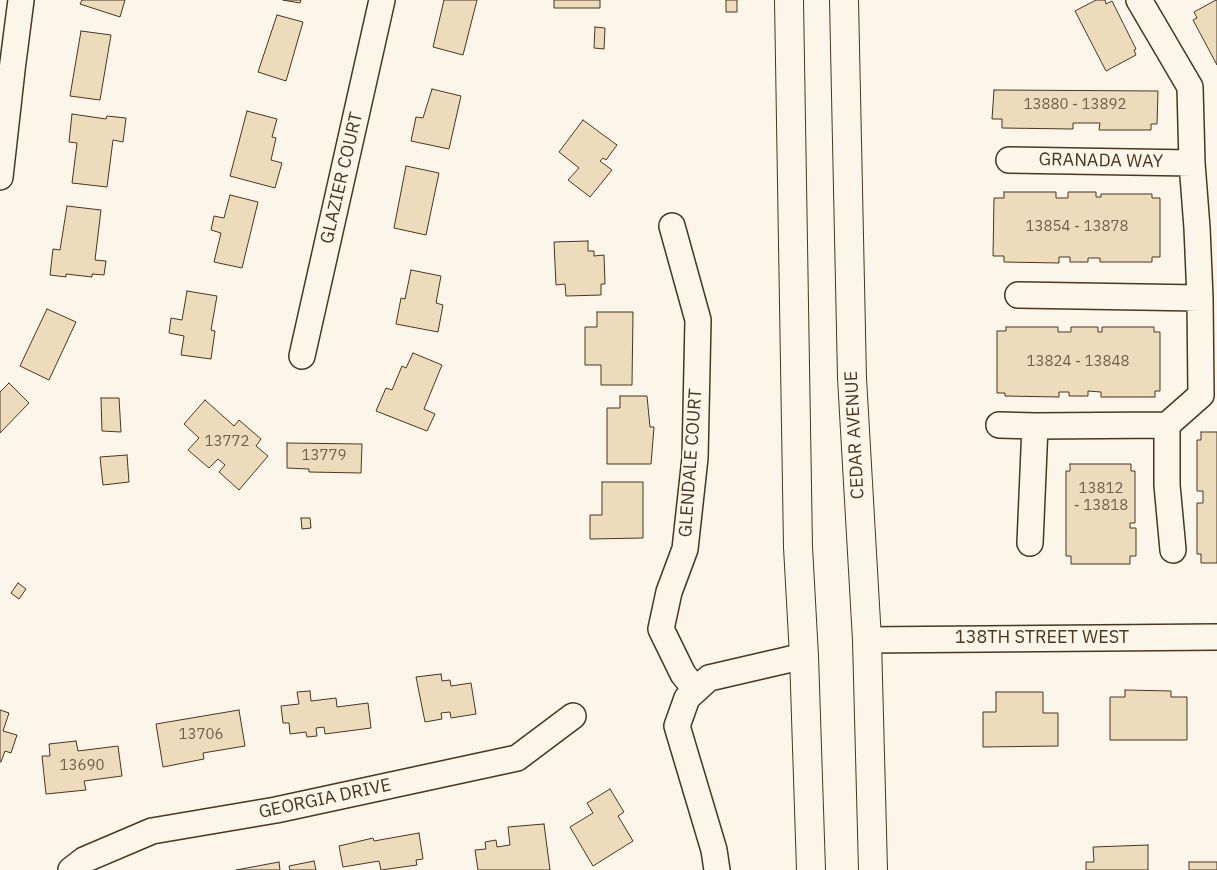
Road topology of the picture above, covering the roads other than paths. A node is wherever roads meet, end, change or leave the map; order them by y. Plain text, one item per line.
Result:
1 (21, 0) edge
2 (382, 0) edge
3 (789, 0) edge
4 (844, 0) edge
5 (1139, 0) edge
6 (6, 70) edge
7 (1009, 160) dead end
8 (1192, 163) junction
9 (0, 177) edge
10 (672, 226) dead end
11 (1207, 228) edge
12 (1018, 295) dead end
13 (1200, 298) junction
14 (302, 356) dead end
15 (1209, 395) edge
16 (999, 425) dead end
17 (1167, 425) junction
18 (1035, 426) junction
19 (1030, 543) dead end
20 (1173, 550) dead end
21 (1217, 637) edge
22 (867, 640) junction
23 (804, 656) junction
24 (702, 684) junction
25 (573, 716) dead end
26 (71, 870) edge
27 (717, 870) edge
28 (811, 870) edge
29 (873, 870) edge

1 - 6 street
2 - 14 street, GLAZIER COURT
3 - 23 highway
4 - 22 highway, CEDAR AVENUE
5 - 8 street
6 - 9 street
7 - 8 street, GRANADA WAY
8 - 11 street
10 - 24 street, GLENDALE COURT
11 - 13 street
12 - 13 street
13 - 15 street
15 - 17 street
16 - 18 street
17 - 18 street
17 - 20 street
18 - 19 street
21 - 22 street, 138TH STREET WEST
22 - 29 highway, CEDAR AVENUE
23 - 24 street
23 - 28 highway
24 - 27 street
25 - 26 street, GEORGIA DRIVE

